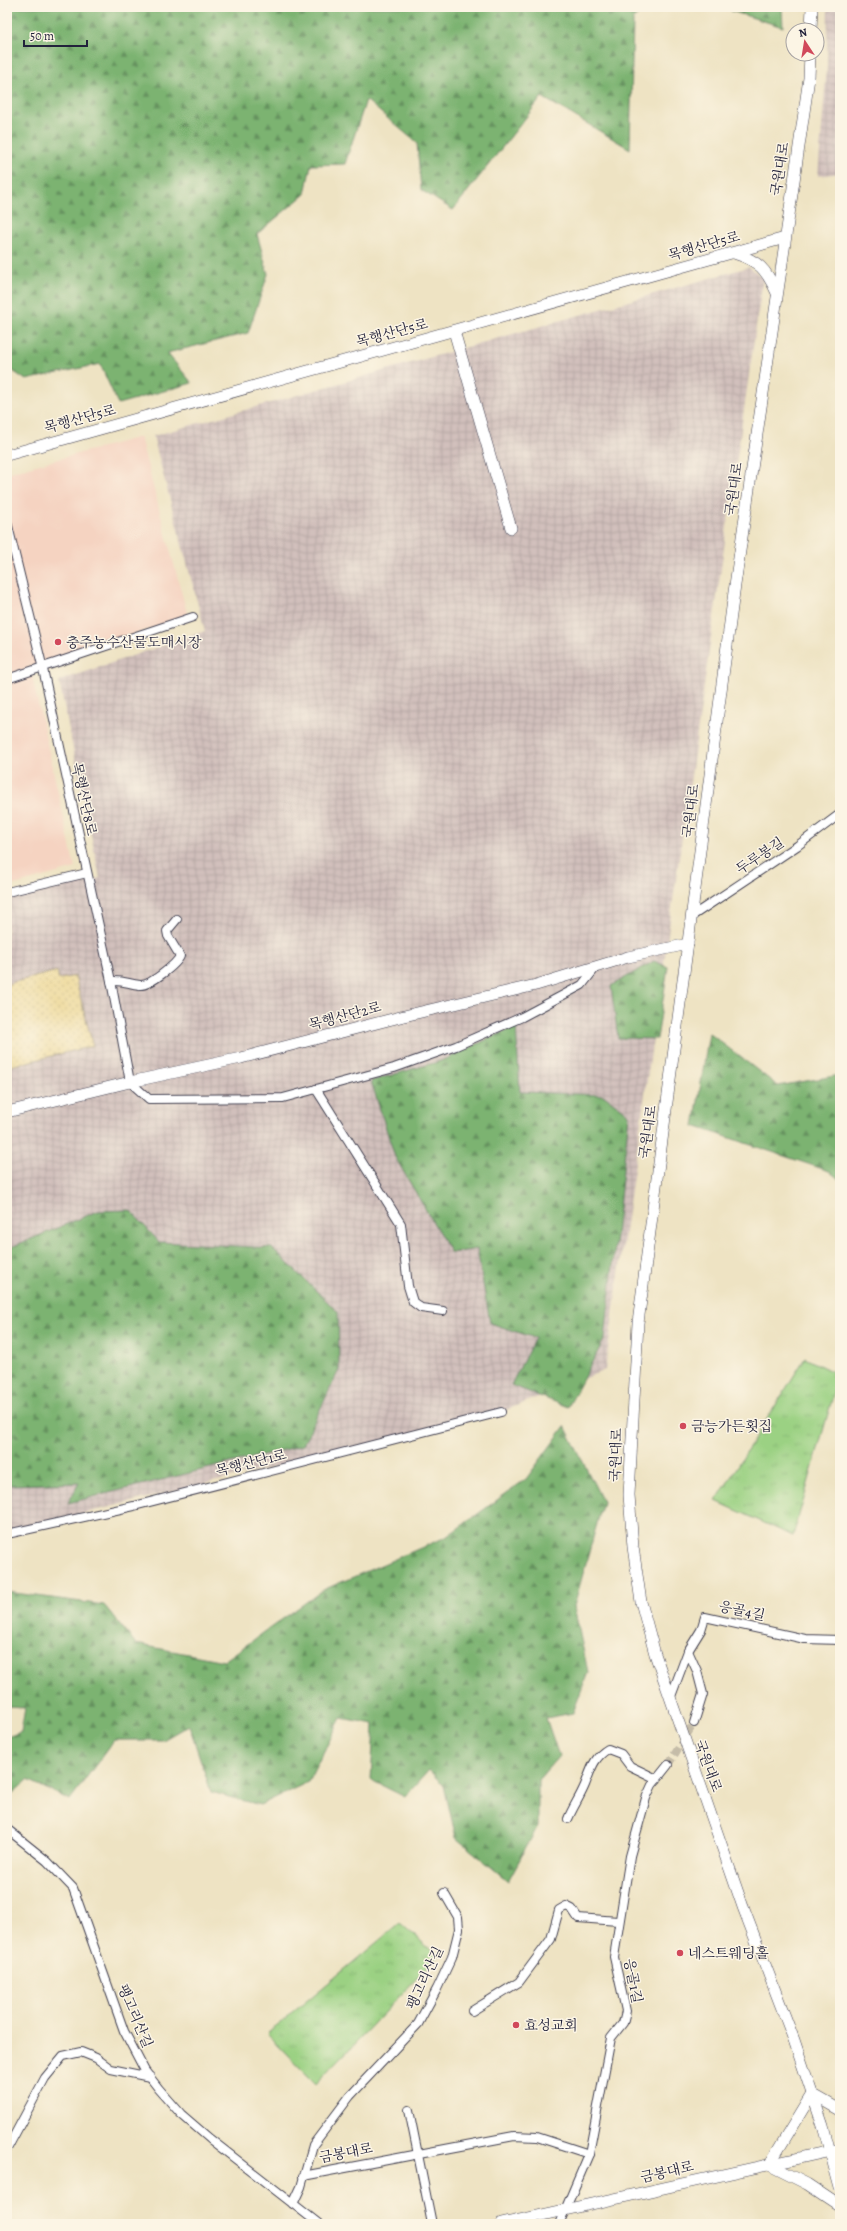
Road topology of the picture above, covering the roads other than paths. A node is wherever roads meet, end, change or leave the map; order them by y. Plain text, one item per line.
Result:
1 (812, 7) edge
2 (811, 22) edge
3 (810, 62) edge
4 (785, 238) junction
5 (734, 253) junction
6 (777, 293) junction
7 (454, 331) junction
8 (7, 455) edge
9 (7, 522) edge
10 (511, 528) dead end
11 (193, 617) dead end
12 (43, 669) junction
13 (7, 680) edge
14 (840, 814) edge
15 (87, 873) junction
16 (7, 892) edge
17 (692, 916) junction
18 (177, 920) dead end
19 (688, 944) junction
20 (597, 966) junction
21 (111, 981) junction
22 (130, 1082) junction
23 (316, 1089) junction
24 (7, 1112) edge
25 (442, 1310) dead end
26 (501, 1412) dead end
27 (7, 1534) edge
28 (840, 1640) edge
29 (688, 1651) junction
30 (670, 1700) junction
31 (694, 1723) tunnel mouth
32 (668, 1765) tunnel mouth
33 (657, 1779) junction
34 (568, 1819) dead end
35 (7, 1830) edge
36 (444, 1893) dead end
37 (618, 1921) junction
38 (472, 2011) dead end
39 (150, 2077) junction
40 (812, 2094) junction
41 (409, 2110) dead end
42 (840, 2110) edge
43 (7, 2149) edge
44 (836, 2150) edge
45 (419, 2154) junction
46 (589, 2154) junction
47 (769, 2165) junction
48 (303, 2176) junction
49 (840, 2188) edge
50 (293, 2204) junction
51 (840, 2206) edge
52 (566, 2211) junction
53 (320, 2224) edge
54 (432, 2224) edge
55 (501, 2224) edge
56 (559, 2224) edge

1 - 2 street
3 - 4 street, 국원대로
4 - 5 street, 목행산단5로
4 - 6 street, 국원대로
5 - 6 street
5 - 7 street, 목행산단5로
6 - 17 street, 국원대로
7 - 8 street, 목행산단5로
7 - 10 street
9 - 12 street, 목행산단8로
11 - 12 street
12 - 13 street
12 - 15 street, 목행산단8로
14 - 17 street, 두루봉길
15 - 16 street
15 - 21 street, 목행산단8로
17 - 19 street, 국원대로
18 - 21 street
19 - 20 street, 목행산단2로
19 - 30 street, 국원대로
20 - 22 street, 목행산단2로
20 - 23 street
21 - 22 street, 목행산단8로
22 - 23 street
22 - 24 street, 목행산단2로
23 - 25 street
26 - 27 street, 목행산단1로
28 - 29 street, 응골4길
29 - 30 street, 응골4길
29 - 31 street
30 - 40 street, 국원대로
32 - 33 street, 응골1길
33 - 34 street
33 - 37 street, 응골1길
35 - 39 street, 팽고리산길
36 - 48 street, 팽고리산길
37 - 38 street
37 - 46 street, 응골1길
39 - 43 street
39 - 50 street, 팽고리산길
40 - 42 street
40 - 44 street, 국원대로
40 - 47 street
41 - 45 street
44 - 47 street, 금봉대로
44 - 49 street, 국원대로
45 - 46 street, 금봉대로
45 - 48 street, 금봉대로
45 - 54 street
46 - 52 street, 응골1길
47 - 51 street
47 - 52 street, 금봉대로
48 - 50 street, 팽고리산길
50 - 53 street, 팽고리산길
52 - 55 street, 금봉대로
52 - 56 street, 응골1길

